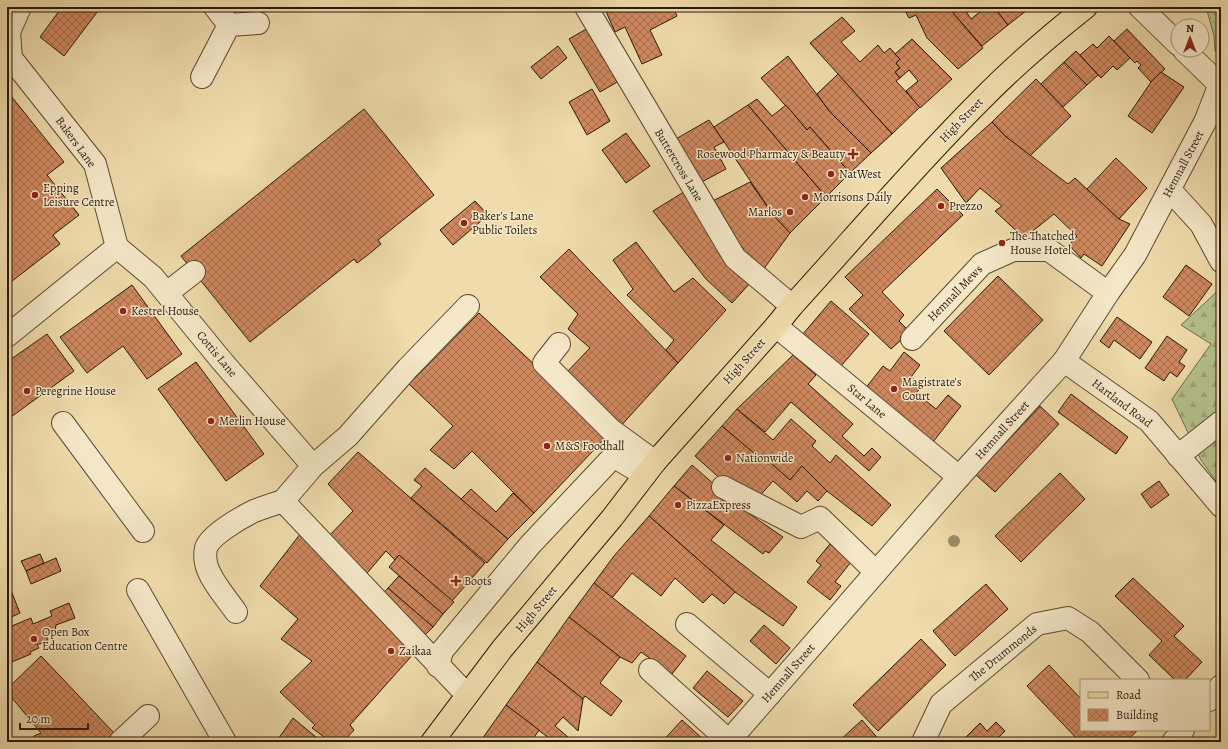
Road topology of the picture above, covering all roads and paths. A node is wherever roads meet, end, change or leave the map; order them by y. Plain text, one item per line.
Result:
1 (20, 7) edge
2 (214, 7) edge
3 (586, 7) edge
4 (1086, 7) edge
5 (1140, 7) edge
6 (258, 23) dead end
7 (229, 25) junction
8 (8, 32) edge
9 (1170, 36) edge
10 (1193, 58) edge
11 (202, 77) dead end
12 (1220, 83) edge
13 (1170, 190) junction
14 (117, 247) junction
15 (1221, 261) edge
16 (194, 272) dead end
17 (167, 294) junction
18 (1108, 294) junction
19 (468, 306) dead end
20 (792, 306) junction
21 (776, 326) junction
22 (7, 336) edge
23 (912, 339) dead end
24 (559, 344) dead end
25 (1064, 361) junction
26 (1221, 422) edge
27 (63, 423) dead end
28 (1178, 456) junction
29 (313, 466) junction
30 (650, 469) junction
31 (959, 477) junction
32 (723, 487) dead end
33 (283, 502) junction
34 (1221, 506) edge
35 (143, 531) dead end
36 (876, 572) junction
37 (138, 590) dead end
38 (236, 612) dead end
39 (687, 624) dead end
40 (438, 666) junction
41 (650, 670) dead end
42 (1137, 679) edge
43 (1221, 686) edge
44 (770, 694) junction
45 (467, 695) junction
46 (1210, 699) edge
47 (148, 716) dead end
48 (1182, 731) edge
49 (120, 742) edge
50 (225, 742) edge
51 (432, 742) edge
52 (729, 742) edge
53 (923, 742) edge
54 (1173, 742) edge

1 - 8 street, Bakers Lane
2 - 7 street
3 - 20 street, Buttercross Lane
4 - 20 main road, High Street
5 - 9 street
6 - 7 street
7 - 11 street
8 - 14 street, Bakers Lane
10 - 12 street
12 - 13 street, Hemnall Street
13 - 15 street
13 - 18 street, Hemnall Street
14 - 17 street, Cottis Lane
14 - 22 street
16 - 17 street
17 - 29 street, Cottis Lane
18 - 23 street, Hemnall Mews
18 - 25 street, Hemnall Street
19 - 29 street
20 - 21 main road, High Street
21 - 30 main road, High Street
21 - 31 street, Star Lane
24 - 30 street
25 - 28 street, Hartland Road
25 - 31 street, Hemnall Street
26 - 28 street
27 - 35 street
28 - 34 street, Hartland Road
29 - 33 street
30 - 40 street
30 - 45 main road, High Street
31 - 36 street, Hemnall Street
32 - 36 street
33 - 38 street
33 - 40 street
36 - 44 street, Hemnall Street
37 - 50 street
39 - 44 street
40 - 45 street
41 - 52 street
42 - 53 street, The Drummonds
43 - 46 street
44 - 52 street, Hemnall Street
45 - 51 main road, High Street
47 - 49 street
48 - 54 street

